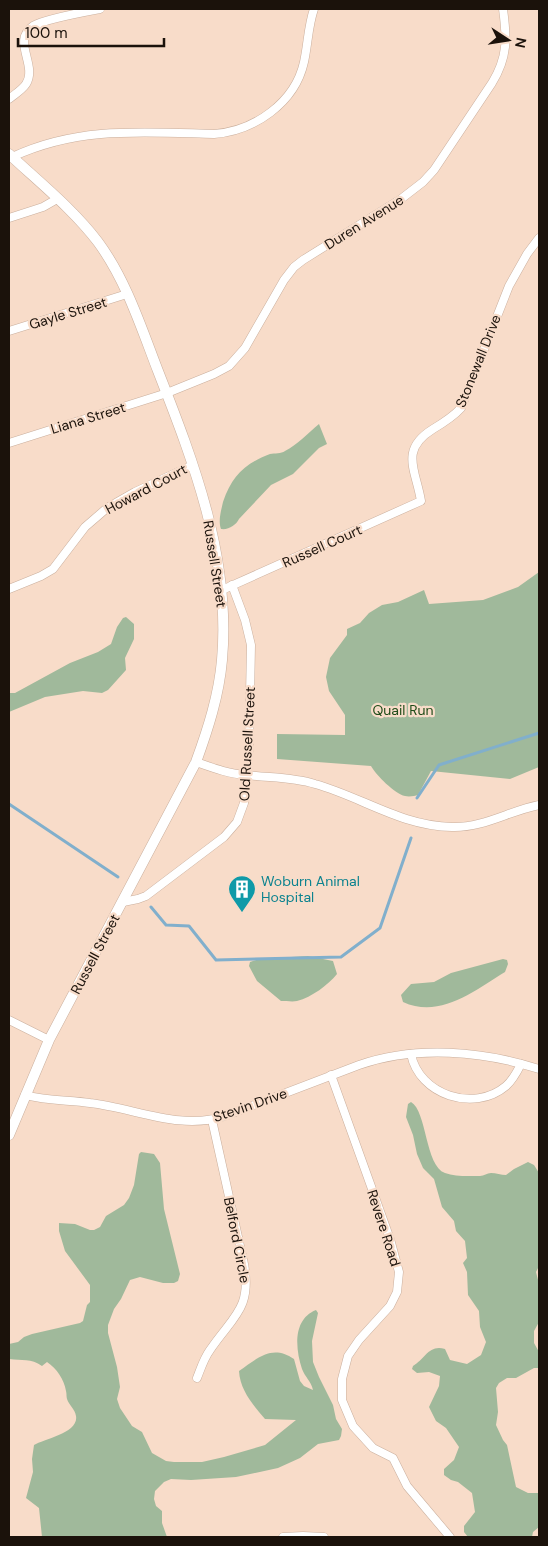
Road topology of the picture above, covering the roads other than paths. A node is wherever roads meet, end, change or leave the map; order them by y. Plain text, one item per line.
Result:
1 (100, 9) edge
2 (314, 9) edge
3 (503, 9) edge
4 (9, 99) edge
5 (10, 156) edge
6 (57, 199) junction
7 (9, 218) edge
8 (539, 238) edge
9 (127, 294) junction
10 (9, 331) edge
11 (167, 393) junction
12 (9, 443) edge
13 (194, 465) junction
14 (421, 501) joint
15 (227, 587) junction
16 (9, 589) edge
17 (196, 762) junction
18 (248, 776) junction
19 (539, 805) edge
20 (123, 902) junction
21 (9, 1020) edge
22 (49, 1040) junction
23 (411, 1054) junction
24 (521, 1064) junction
25 (539, 1069) edge
26 (331, 1075) junction
27 (26, 1095) junction
28 (212, 1120) junction
29 (9, 1134) edge
30 (197, 1378) dead end
31 (448, 1535) edge
32 (283, 1537) edge
33 (324, 1537) edge
34 (438, 1537) edge

1 - 4 street
2 - 5 street
3 - 11 street, Duren Avenue
5 - 6 street, Russell Street
6 - 7 street
6 - 9 street, Russell Street
8 - 14 street, Stonewall Drive
9 - 10 street, Gayle Street
9 - 11 street, Russell Street
11 - 12 street, Liana Street
11 - 13 street, Russell Street
13 - 15 street, Russell Street
13 - 16 street, Howard Court
14 - 15 street, Russell Court
15 - 17 street, Russell Street
15 - 18 street, Old Russell Street
17 - 18 street
17 - 20 street, Russell Street
18 - 19 street
18 - 20 street, Old Russell Street
20 - 22 street, Russell Street
21 - 22 street
22 - 27 street, Russell Street
23 - 24 street, Stevin Drive
23 - 24 street
23 - 26 street, Stevin Drive
24 - 25 street, Stevin Drive
26 - 28 street, Stevin Drive
26 - 31 street, Revere Road
27 - 28 street, Stevin Drive
27 - 29 street, Russell Street
28 - 30 street, Belford Circle
31 - 34 street
32 - 33 street

